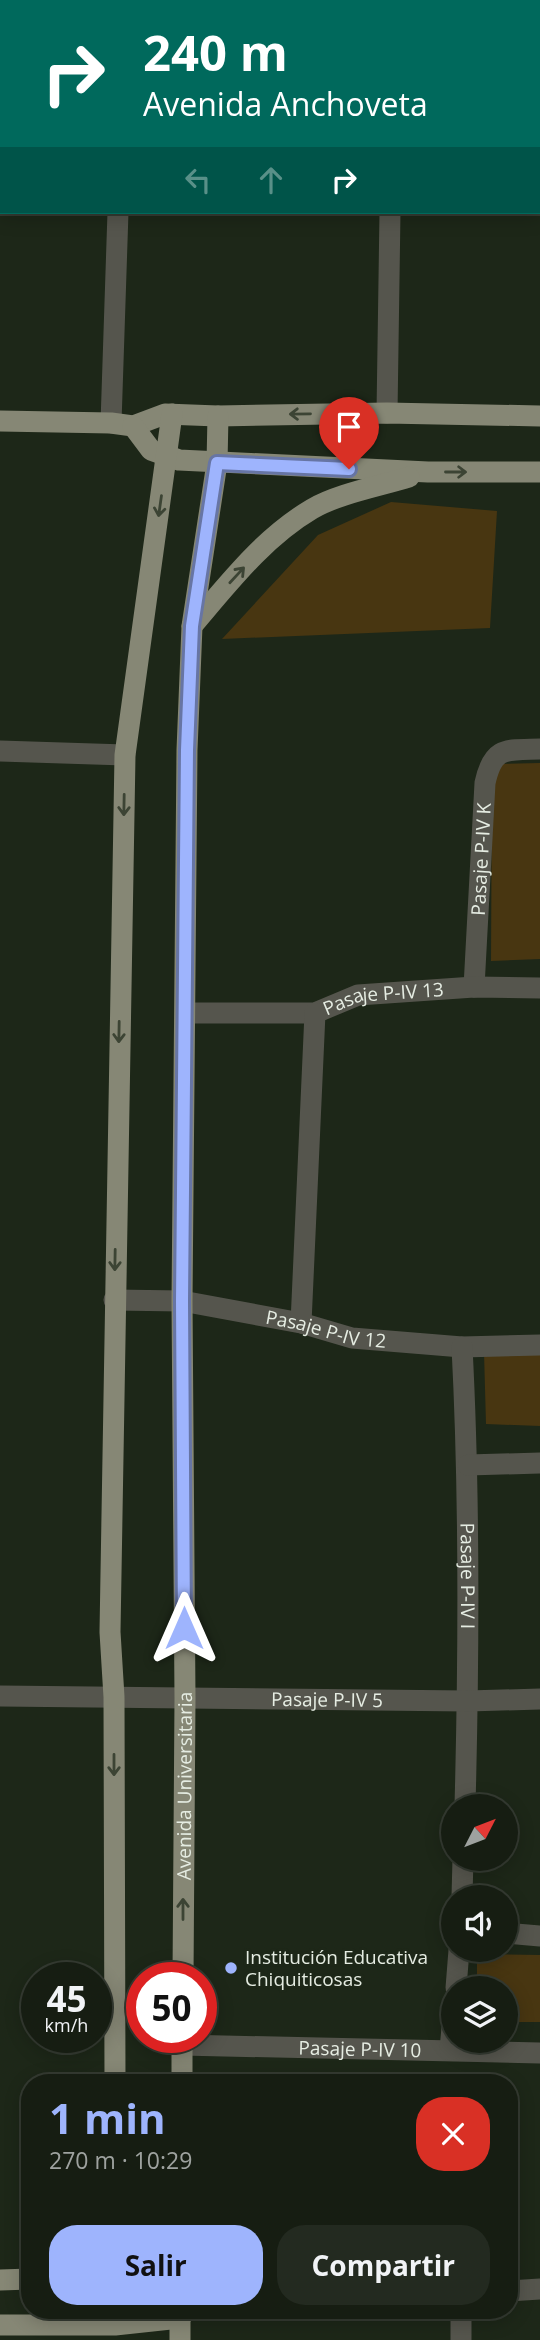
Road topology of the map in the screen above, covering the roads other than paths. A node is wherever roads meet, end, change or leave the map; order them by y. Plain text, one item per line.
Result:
1 (118, 214) edge
2 (390, 214) edge
3 (387, 413) junction
4 (172, 414) junction
5 (540, 415) edge
6 (218, 416) junction
7 (0, 421) edge
8 (111, 423) junction
9 (134, 426) junction
10 (166, 455) junction
11 (217, 463) junction
12 (428, 472) junction
13 (540, 472) edge
14 (192, 626) junction
15 (540, 749) edge
16 (0, 751) edge
17 (125, 755) junction
18 (474, 987) junction
19 (540, 988) edge
20 (186, 1013) junction
21 (315, 1013) junction
22 (114, 1300) junction
23 (182, 1301) junction
24 (301, 1323) junction
25 (540, 1345) edge
26 (462, 1348) junction
27 (540, 1463) edge
28 (468, 1465) junction
29 (0, 1696) edge
30 (114, 1697) junction
31 (185, 1698) junction
32 (540, 1699) edge
33 (468, 1701) junction
34 (465, 1794) edge
35 (518, 1934) edge
36 (540, 1936) edge
37 (183, 1962) edge
38 (217, 2042) edge
39 (441, 2050) edge
40 (518, 2052) edge
41 (182, 2053) edge
42 (540, 2053) edge
43 (115, 2074) edge
44 (182, 2074) edge
45 (21, 2279) edge
46 (0, 2280) edge
47 (540, 2289) edge
48 (518, 2290) edge
49 (148, 2319) edge
50 (182, 2319) edge
51 (461, 2319) edge
52 (0, 2325) edge
53 (115, 2325) edge
54 (180, 2340) edge
55 (460, 2340) edge

1 - 8 street
2 - 3 street
3 - 5 main road
3 -> 6 main road
4 - 6 main road
4 - 9 main road
4 - 10 main road
6 - 11 main road, Avenida Universitaria
7 - 8 main road
8 - 9 main road
9 - 10 main road
10 - 11 main road
10 -> 17 main road
11 - 12 main road
11 - 14 main road, Avenida Universitaria
12 -> 13 main road
14 -> 12 main road
14 - 20 main road, Avenida Universitaria
15 - 18 street, Pasaje P-IV K
16 - 17 street
17 -> 22 main road
18 - 19 street, Pasaje P-IV 13
18 - 21 street, Pasaje P-IV 13
20 - 21 street, Pasaje P-IV 13
20 - 23 main road, Avenida Universitaria
21 - 24 street
22 - 23 street, Pasaje P-IV 12
22 - 30 main road
23 - 24 street, Pasaje P-IV 12
23 - 31 main road, Avenida Universitaria
24 - 26 street, Pasaje P-IV 12
25 - 26 street, Pasaje P-IV 12
26 - 28 street, Pasaje P-IV I
27 - 28 street
28 - 33 street, Pasaje P-IV I
29 - 30 street, Pasaje P-IV 5
30 - 31 street, Pasaje P-IV 5
30 -> 43 main road
31 - 33 street, Pasaje P-IV 5
37 -> 31 main road, Avenida Universitaria
32 - 33 street, Pasaje P-IV 5
33 - 34 street, Pasaje P-IV I
35 - 36 street
38 - 39 street, Pasaje P-IV 10
40 - 42 street, Pasaje P-IV 10
41 - 44 main road
45 - 46 main road
47 - 48 street
49 - 53 main road
50 - 54 main road
51 - 55 street
52 - 53 main road

